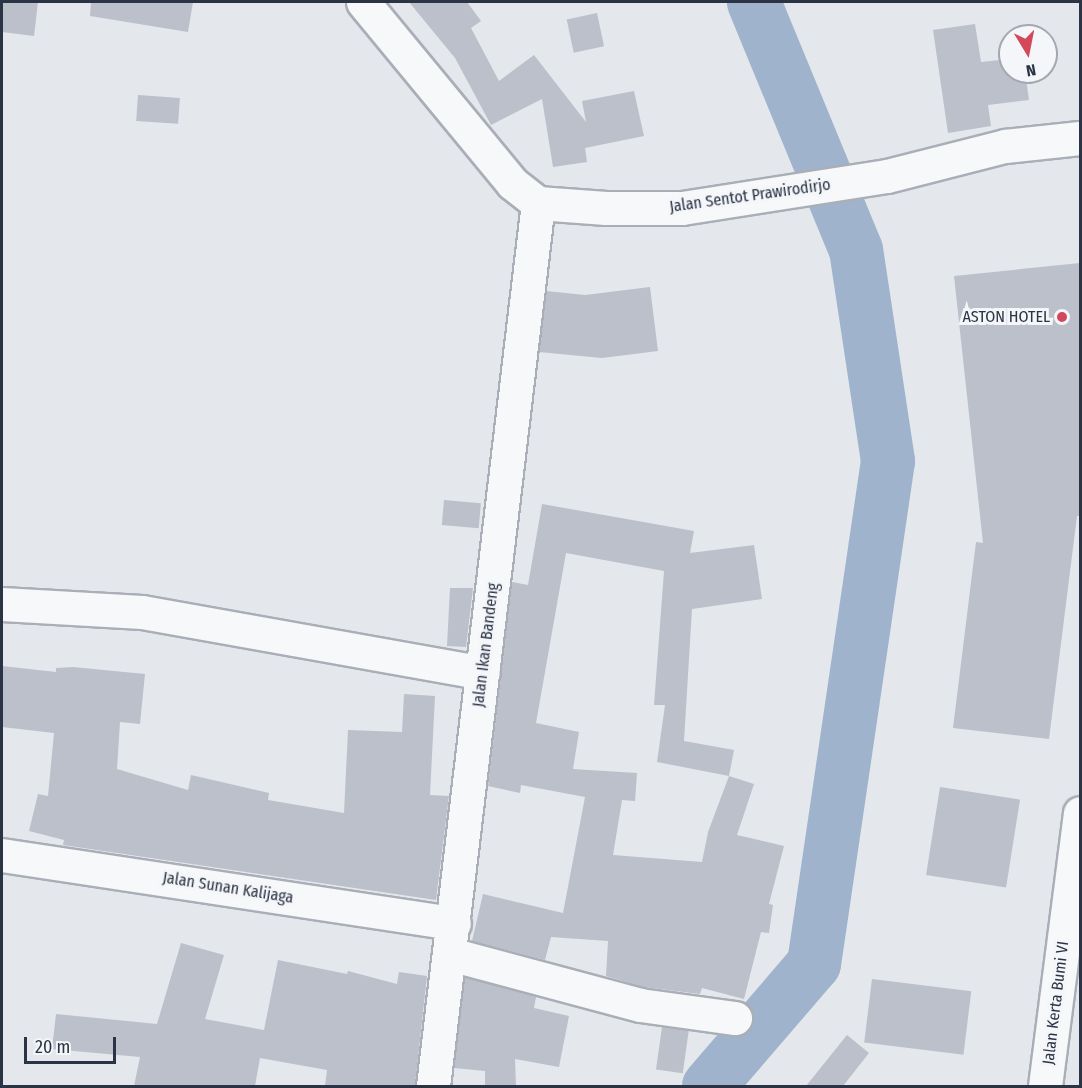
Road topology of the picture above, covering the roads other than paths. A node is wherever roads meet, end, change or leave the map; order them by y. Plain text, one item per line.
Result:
1 (363, 2) edge
2 (1080, 138) edge
3 (538, 203) junction
4 (2, 604) edge
5 (483, 673) junction
6 (1080, 813) edge
7 (2, 855) edge
8 (452, 939) junction
9 (735, 1018) dead end
10 (433, 1086) edge
11 (1046, 1086) edge

1 - 3 street
2 - 3 street, Jalan Sentot Prawirodirjo
3 - 5 street, Jalan Ikan Bandeng
4 - 5 street
5 - 8 street, Jalan Ikan Bandeng
6 - 11 street, Jalan Kerta Bumi VI
7 - 8 street, Jalan Sunan Kalijaga
8 - 9 street, Jalan Sunan Kalijaga
8 - 10 street, Jalan Ikan Bandeng

